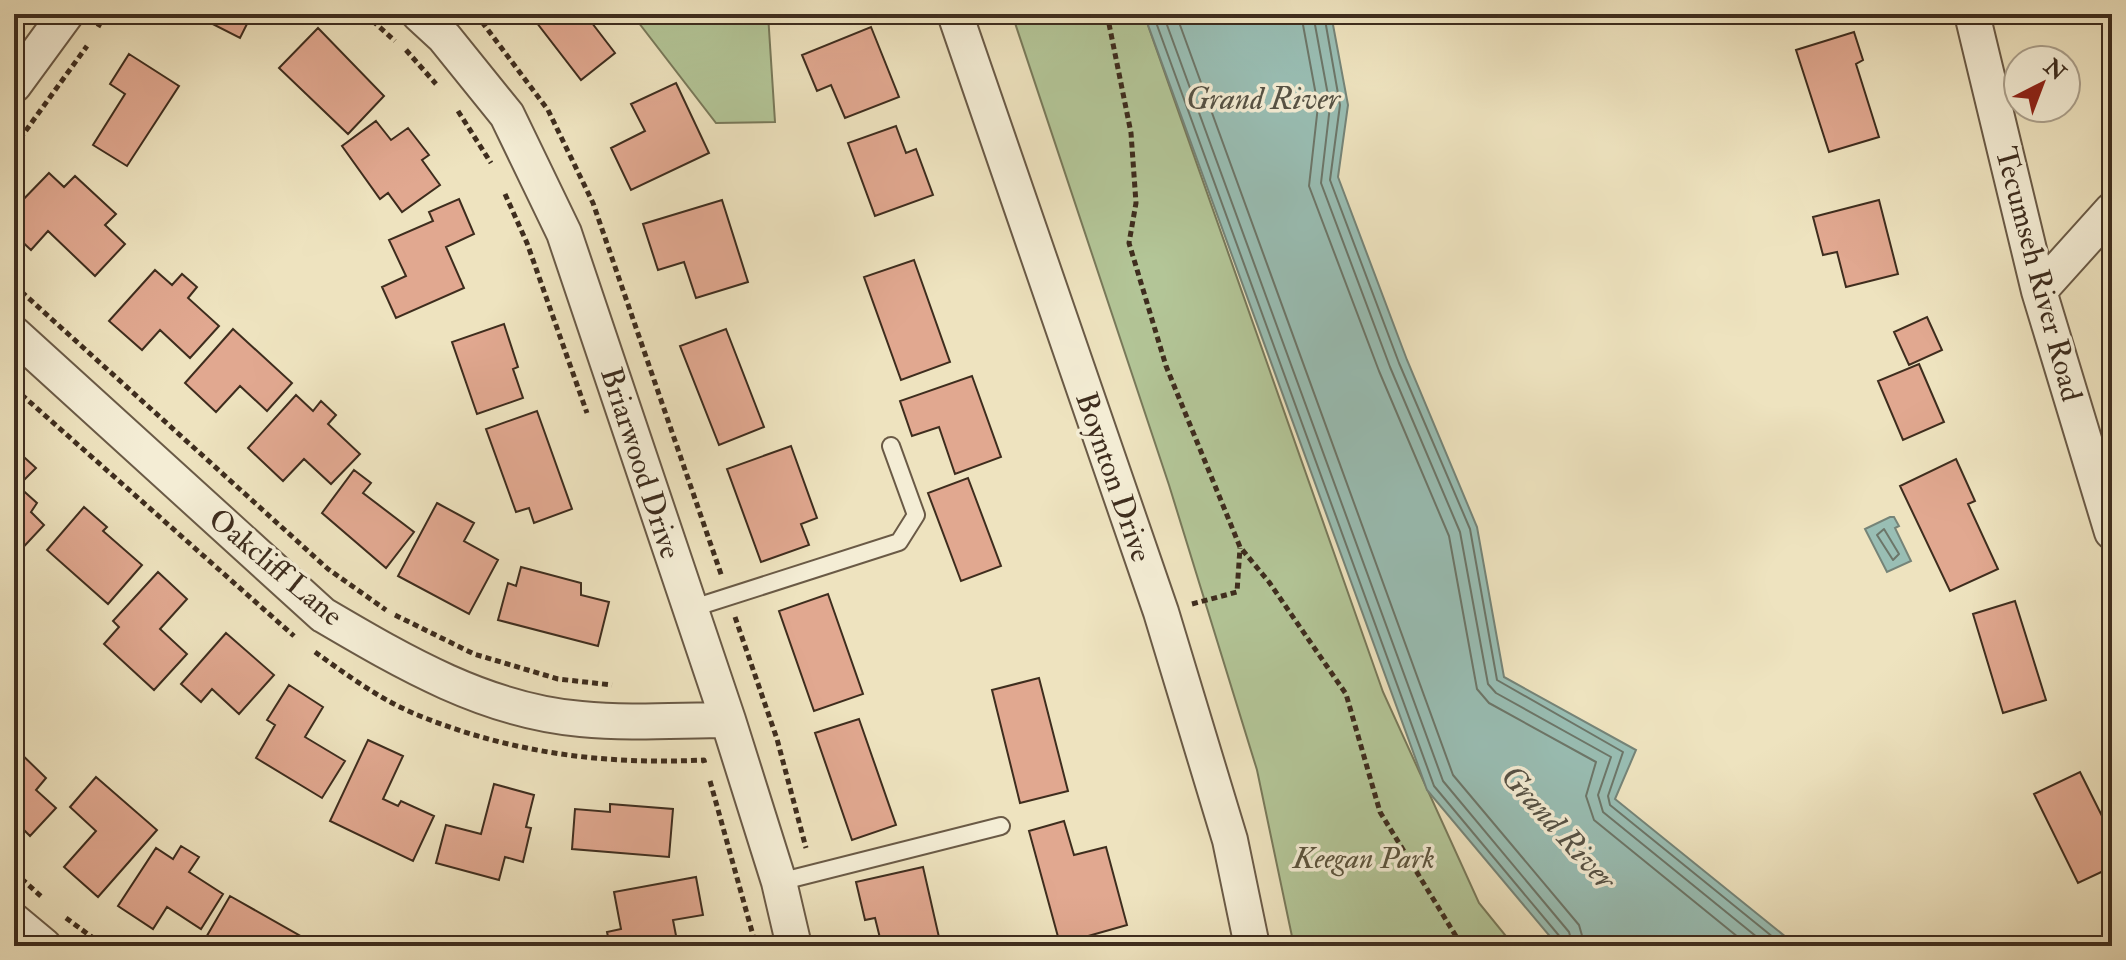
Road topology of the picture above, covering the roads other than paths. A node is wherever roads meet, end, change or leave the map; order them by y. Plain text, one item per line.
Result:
1 (66, 14) edge
2 (419, 14) edge
3 (955, 14) edge
4 (1972, 14) edge
5 (14, 85) edge
6 (2112, 210) edge
7 (2039, 291) junction
8 (14, 334) edge
9 (891, 446) dead end
10 (2112, 532) edge
11 (690, 609) junction
12 (728, 720) junction
13 (1001, 826) dead end
14 (779, 882) junction
15 (14, 921) edge
16 (44, 946) edge
17 (794, 946) edge
18 (1252, 946) edge

1 - 5 street
2 - 11 street, Briarwood Drive
3 - 18 street, Boynton Drive
4 - 7 street, Tecumseh River Road
6 - 7 street
7 - 10 street, Tecumseh River Road
8 - 12 street, Oakcliff Lane
9 - 11 lane
11 - 12 street, Briarwood Drive
12 - 14 street, Briarwood Drive
13 - 14 lane
14 - 17 street, Briarwood Drive
15 - 16 street

